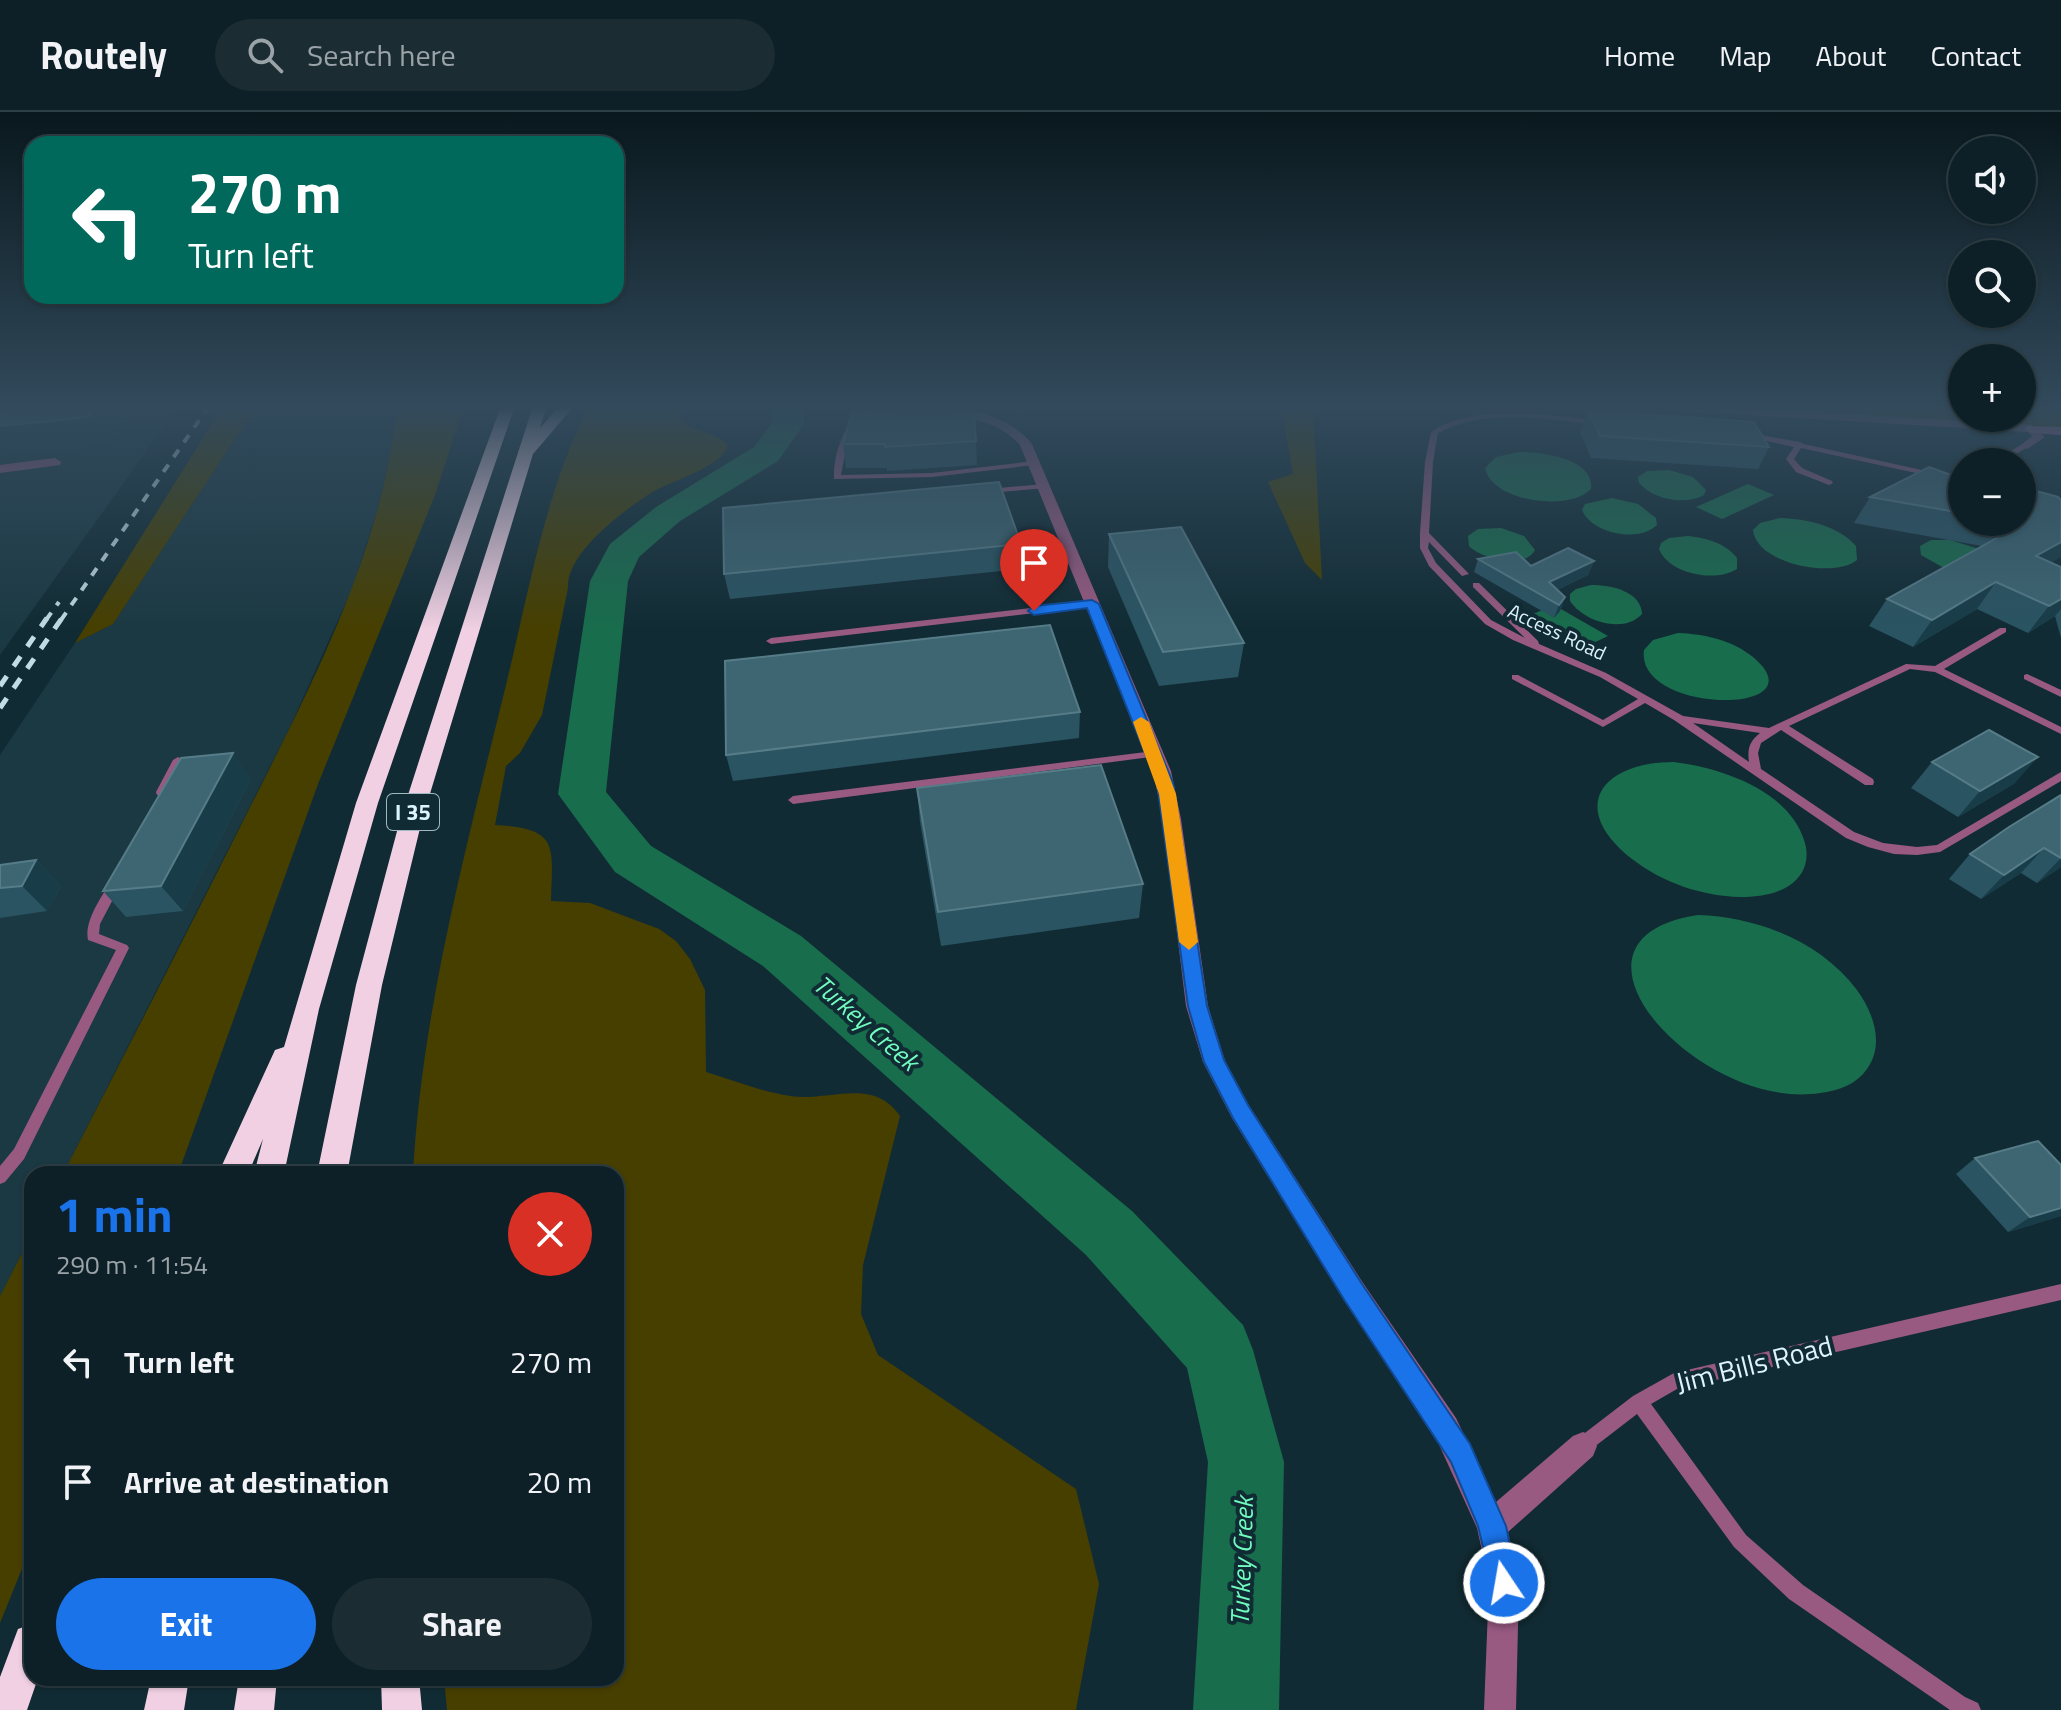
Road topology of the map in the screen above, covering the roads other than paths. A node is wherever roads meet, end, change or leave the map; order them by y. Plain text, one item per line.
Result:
1 (482, 481) edge
2 (517, 481) edge
3 (1042, 481) edge
4 (1429, 481) edge
5 (1823, 481) edge
6 (1829, 483) dead end
7 (1044, 486) junction
8 (982, 491) edge
9 (1424, 533) junction
10 (1465, 574) dead end
11 (1476, 585) dead end
12 (1092, 604) junction
13 (2003, 630) dead end
14 (771, 641) dead end
15 (1540, 648) junction
16 (1937, 669) junction
17 (1515, 677) dead end
18 (2027, 677) dead end
19 (2061, 694) edge
20 (1645, 699) junction
21 (1678, 718) junction
22 (1782, 726) junction
23 (1770, 731) junction
24 (2061, 731) edge
25 (1154, 754) junction
26 (178, 760) edge
27 (1756, 769) junction
28 (2061, 776) edge
29 (1869, 782) dead end
30 (793, 800) dead end
31 (157, 801) edge
32 (122, 869) edge
33 (306, 1009) junction
34 (237, 1166) edge
35 (271, 1166) edge
36 (334, 1166) edge
37 (0, 1177) edge
38 (2061, 1292) edge
39 (1639, 1402) junction
40 (1583, 1446) joint
41 (1492, 1526) junction
42 (24, 1664) edge
43 (168, 1686) edge
44 (257, 1686) edge
45 (400, 1686) edge
46 (7, 1710) edge
47 (164, 1710) edge
48 (254, 1710) edge
49 (402, 1710) edge
50 (1500, 1710) edge
51 (1971, 1710) edge

1 - 33 highway, I 35
2 - 36 highway, I 35
3 - 7 street
4 - 9 lane, Access Road
5 - 6 lane
7 - 8 lane
7 - 12 street
9 - 10 lane
9 - 15 lane, Access Road
11 - 15 lane
12 - 14 lane
12 - 25 street
13 - 16 lane
15 - 20 lane, Access Road
16 - 22 lane, Access Road
16 - 24 lane, Access Road
17 - 20 lane
18 - 19 lane
20 - 21 lane, Access Road
21 - 23 lane, Access Road
21 - 27 lane, Access Road
22 - 23 lane, Access Road
22 - 29 lane
23 - 27 lane
25 - 30 lane
25 - 41 street
26 - 31 lane
27 - 28 lane, Access Road
32 - 37 lane
33 - 34 highway
33 - 35 highway, I 35
38 - 39 lane, Jim Bills Road
39 - 40 lane, Jim Bills Road
39 - 51 lane
40 - 41 street, Jim Bills Road
41 - 50 street
42 - 46 highway
43 - 47 highway
44 - 48 highway
45 - 49 highway

